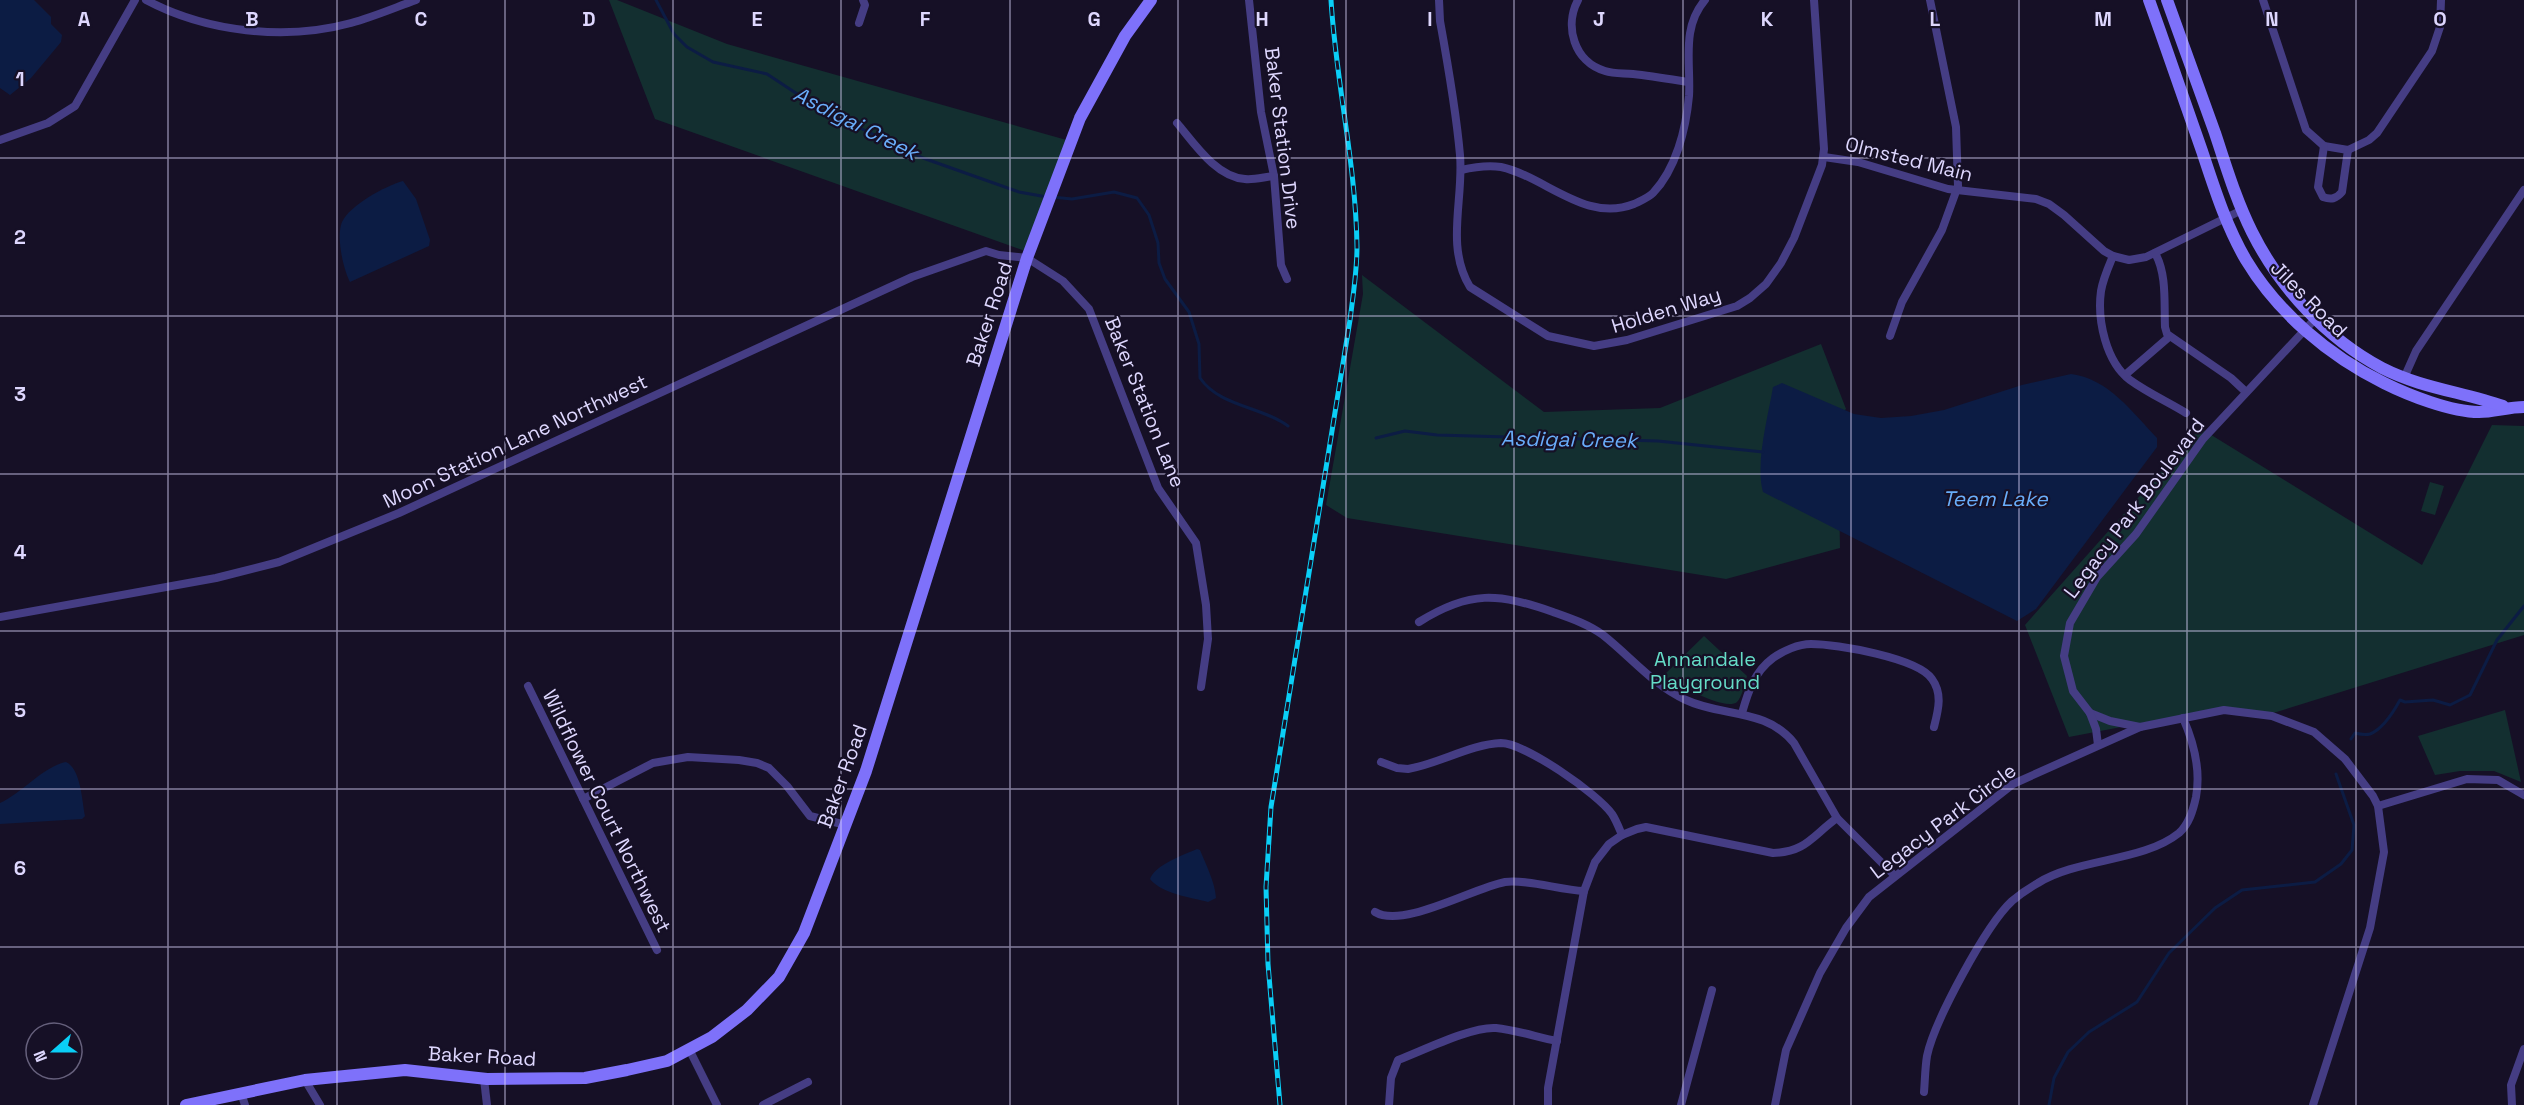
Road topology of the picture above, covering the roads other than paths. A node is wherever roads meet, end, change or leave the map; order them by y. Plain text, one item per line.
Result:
1 (135, 0) edge
2 (146, 0) edge
3 (416, 0) edge
4 (863, 0) edge
5 (1151, 0) edge
6 (1249, 0) edge
7 (1440, 0) edge
8 (1578, 0) edge
9 (1705, 0) edge
10 (1814, 0) edge
11 (1930, 0) edge
12 (2149, 0) edge
13 (2168, 0) edge
14 (2263, 0) edge
15 (2441, 0) edge
16 (859, 23) dead end
17 (1688, 81) junction
18 (1177, 123) dead end
19 (0, 140) edge
20 (2324, 146) junction
21 (2348, 150) junction
22 (1824, 157) junction
23 (1461, 170) junction
24 (1274, 176) junction
25 (1958, 189) junction
26 (2524, 190) edge
27 (2242, 210) junction
28 (2226, 217) junction
29 (2155, 253) junction
30 (2113, 256) junction
31 (1027, 258) junction
32 (1287, 279) dead end
33 (2315, 319) junction
34 (2305, 329) junction
35 (1890, 336) dead end
36 (2169, 336) junction
37 (2125, 375) junction
38 (2404, 378) junction
39 (2246, 392) junction
40 (2506, 407) junction
41 (2524, 407) edge
42 (2186, 413) dead end
43 (0, 617) edge
44 (1419, 622) dead end
45 (528, 686) dead end
46 (1201, 687) dead end
47 (1742, 713) junction
48 (2090, 713) junction
49 (2183, 718) junction
50 (2140, 727) junction
51 (1934, 728) dead end
52 (2098, 745) junction
53 (1381, 762) dead end
54 (2524, 795) edge
55 (583, 799) junction
56 (2378, 806) junction
57 (1837, 818) junction
58 (846, 825) junction
59 (1622, 835) junction
60 (1895, 876) junction
61 (1584, 891) junction
62 (1375, 912) dead end
63 (657, 950) dead end
64 (1712, 990) dead end
65 (1557, 1041) junction
66 (689, 1049) junction
67 (2524, 1049) edge
68 (484, 1079) junction
69 (305, 1080) junction
70 (808, 1082) dead end
71 (1924, 1092) dead end
72 (243, 1099) edge
73 (186, 1105) edge
74 (320, 1105) edge
75 (487, 1105) edge
76 (717, 1105) edge
77 (763, 1105) edge
78 (1389, 1105) edge
79 (1548, 1105) edge
80 (1681, 1105) edge
81 (1775, 1105) edge
82 (2313, 1105) edge
83 (2512, 1105) edge

1 - 19 street
2 - 3 street
4 - 16 street
5 - 31 main road, Baker Road
6 - 24 street, Baker Station Drive
7 - 23 street, Holden Way
8 - 17 street
9 - 17 street
10 - 22 street, Holden Way
11 - 25 street
12 - 28 main road, Jiles Road
13 - 27 main road, Jiles Road
14 - 20 street
15 - 21 street
17 - 23 street
18 - 24 street
20 - 21 street
20 - 21 street
22 - 23 street, Holden Way
22 - 25 street, Olmsted Main
24 - 32 street, Baker Station Drive
25 - 30 street, Olmsted Main
25 - 35 street
26 - 38 street
27 - 28 street
27 - 33 main road, Jiles Road
28 - 29 street
28 - 34 main road, Jiles Road
29 - 30 street
29 - 36 street
30 - 37 street
31 - 43 street, Moon Station Lane Northwest
31 - 46 street, Baker Station Lane
31 - 58 main road, Baker Road
33 - 34 street, Legacy Park Boulevard
33 - 38 main road, Jiles Road
34 - 39 street, Legacy Park Boulevard
34 - 40 main road, Jiles Road
36 - 37 street
36 - 39 street
37 - 42 street
38 - 40 main road, Jiles Road
39 - 48 street, Legacy Park Boulevard
40 - 41 main road, Jiles Road
44 - 47 street
45 - 55 street, Wildflower Court Northwest
47 - 51 street
47 - 57 street
48 - 50 street
48 - 52 street, Legacy Park Boulevard
49 - 50 street, Legacy Park Circle
49 - 56 street, Legacy Park Circle
49 - 71 street
50 - 52 street, Legacy Park Circle
52 - 60 street, Legacy Park Circle
53 - 59 street
54 - 56 street
55 - 58 street
55 - 63 street, Wildflower Court Northwest
56 - 82 street, Legacy Park Circle
57 - 59 street
57 - 60 street
58 - 66 main road, Baker Road
59 - 61 street
60 - 81 street, Legacy Park Circle
61 - 62 street
61 - 65 street
64 - 80 street
65 - 78 street
65 - 79 street
66 - 68 main road, Baker Road
66 - 76 street
67 - 83 street
68 - 69 main road, Baker Road
68 - 75 street
69 - 72 main road, Baker Road
69 - 74 street
70 - 77 street
72 - 73 main road, Baker Road

